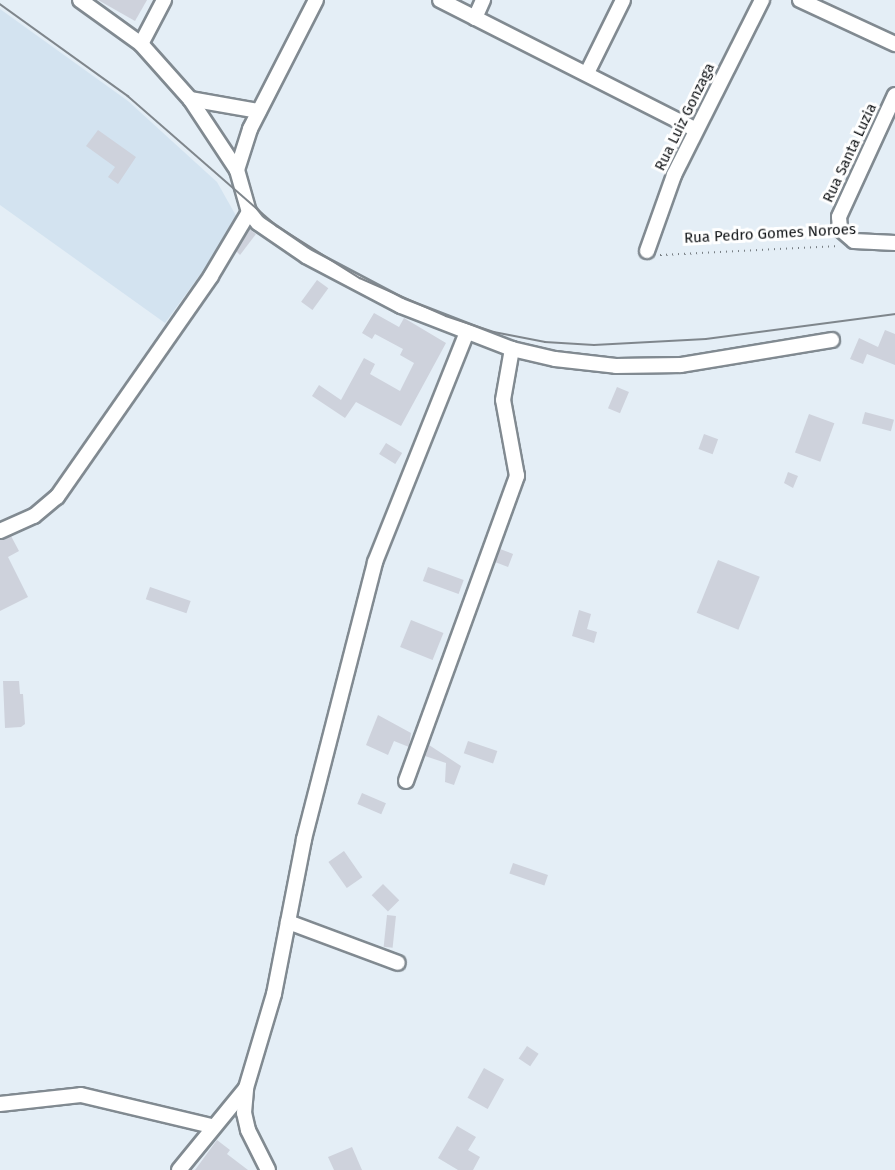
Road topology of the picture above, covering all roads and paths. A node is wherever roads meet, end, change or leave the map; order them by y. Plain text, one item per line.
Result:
1 (80, 0) edge
2 (164, 0) edge
3 (316, 0) edge
4 (440, 0) edge
5 (483, 0) edge
6 (623, 0) edge
7 (762, 0) edge
8 (800, 0) edge
9 (462, 5) edge
10 (475, 18) junction
11 (141, 44) junction
12 (895, 44) edge
13 (587, 73) junction
14 (895, 95) edge
15 (190, 99) junction
16 (259, 111) junction
17 (696, 130) junction
18 (237, 170) junction
19 (249, 212) junction
20 (895, 243) edge
21 (866, 244) joint
22 (843, 246) dead end
23 (647, 251) joint
24 (466, 334) junction
25 (832, 340) dead end
26 (512, 349) junction
27 (0, 531) edge
28 (406, 781) dead end
29 (288, 922) junction
30 (398, 963) dead end
31 (246, 1088) junction
32 (0, 1104) edge
33 (211, 1126) junction
34 (178, 1170) edge
35 (268, 1170) edge

1 - 11 street
2 - 11 street
3 - 16 street
4 - 9 street
5 - 10 street
6 - 13 street
7 - 17 street, Rua Luiz Gonzaga
8 - 12 street
9 - 10 street
10 - 13 street
11 - 15 street
13 - 17 street
14 - 21 street, Rua Santa Luzia
15 - 16 street
15 - 18 street
16 - 18 street
17 - 23 street, Rua Luiz Gonzaga
18 - 19 street
19 - 24 street
19 - 27 street
20 - 21 street, Rua Pedro Gomes Noroes
22 - 23 path, Rua Pedro Gomes Noroes
24 - 26 street
24 - 29 street
25 - 26 street
26 - 28 street
29 - 30 street
29 - 31 street
31 - 33 street
31 - 35 street
32 - 33 street
33 - 34 street

